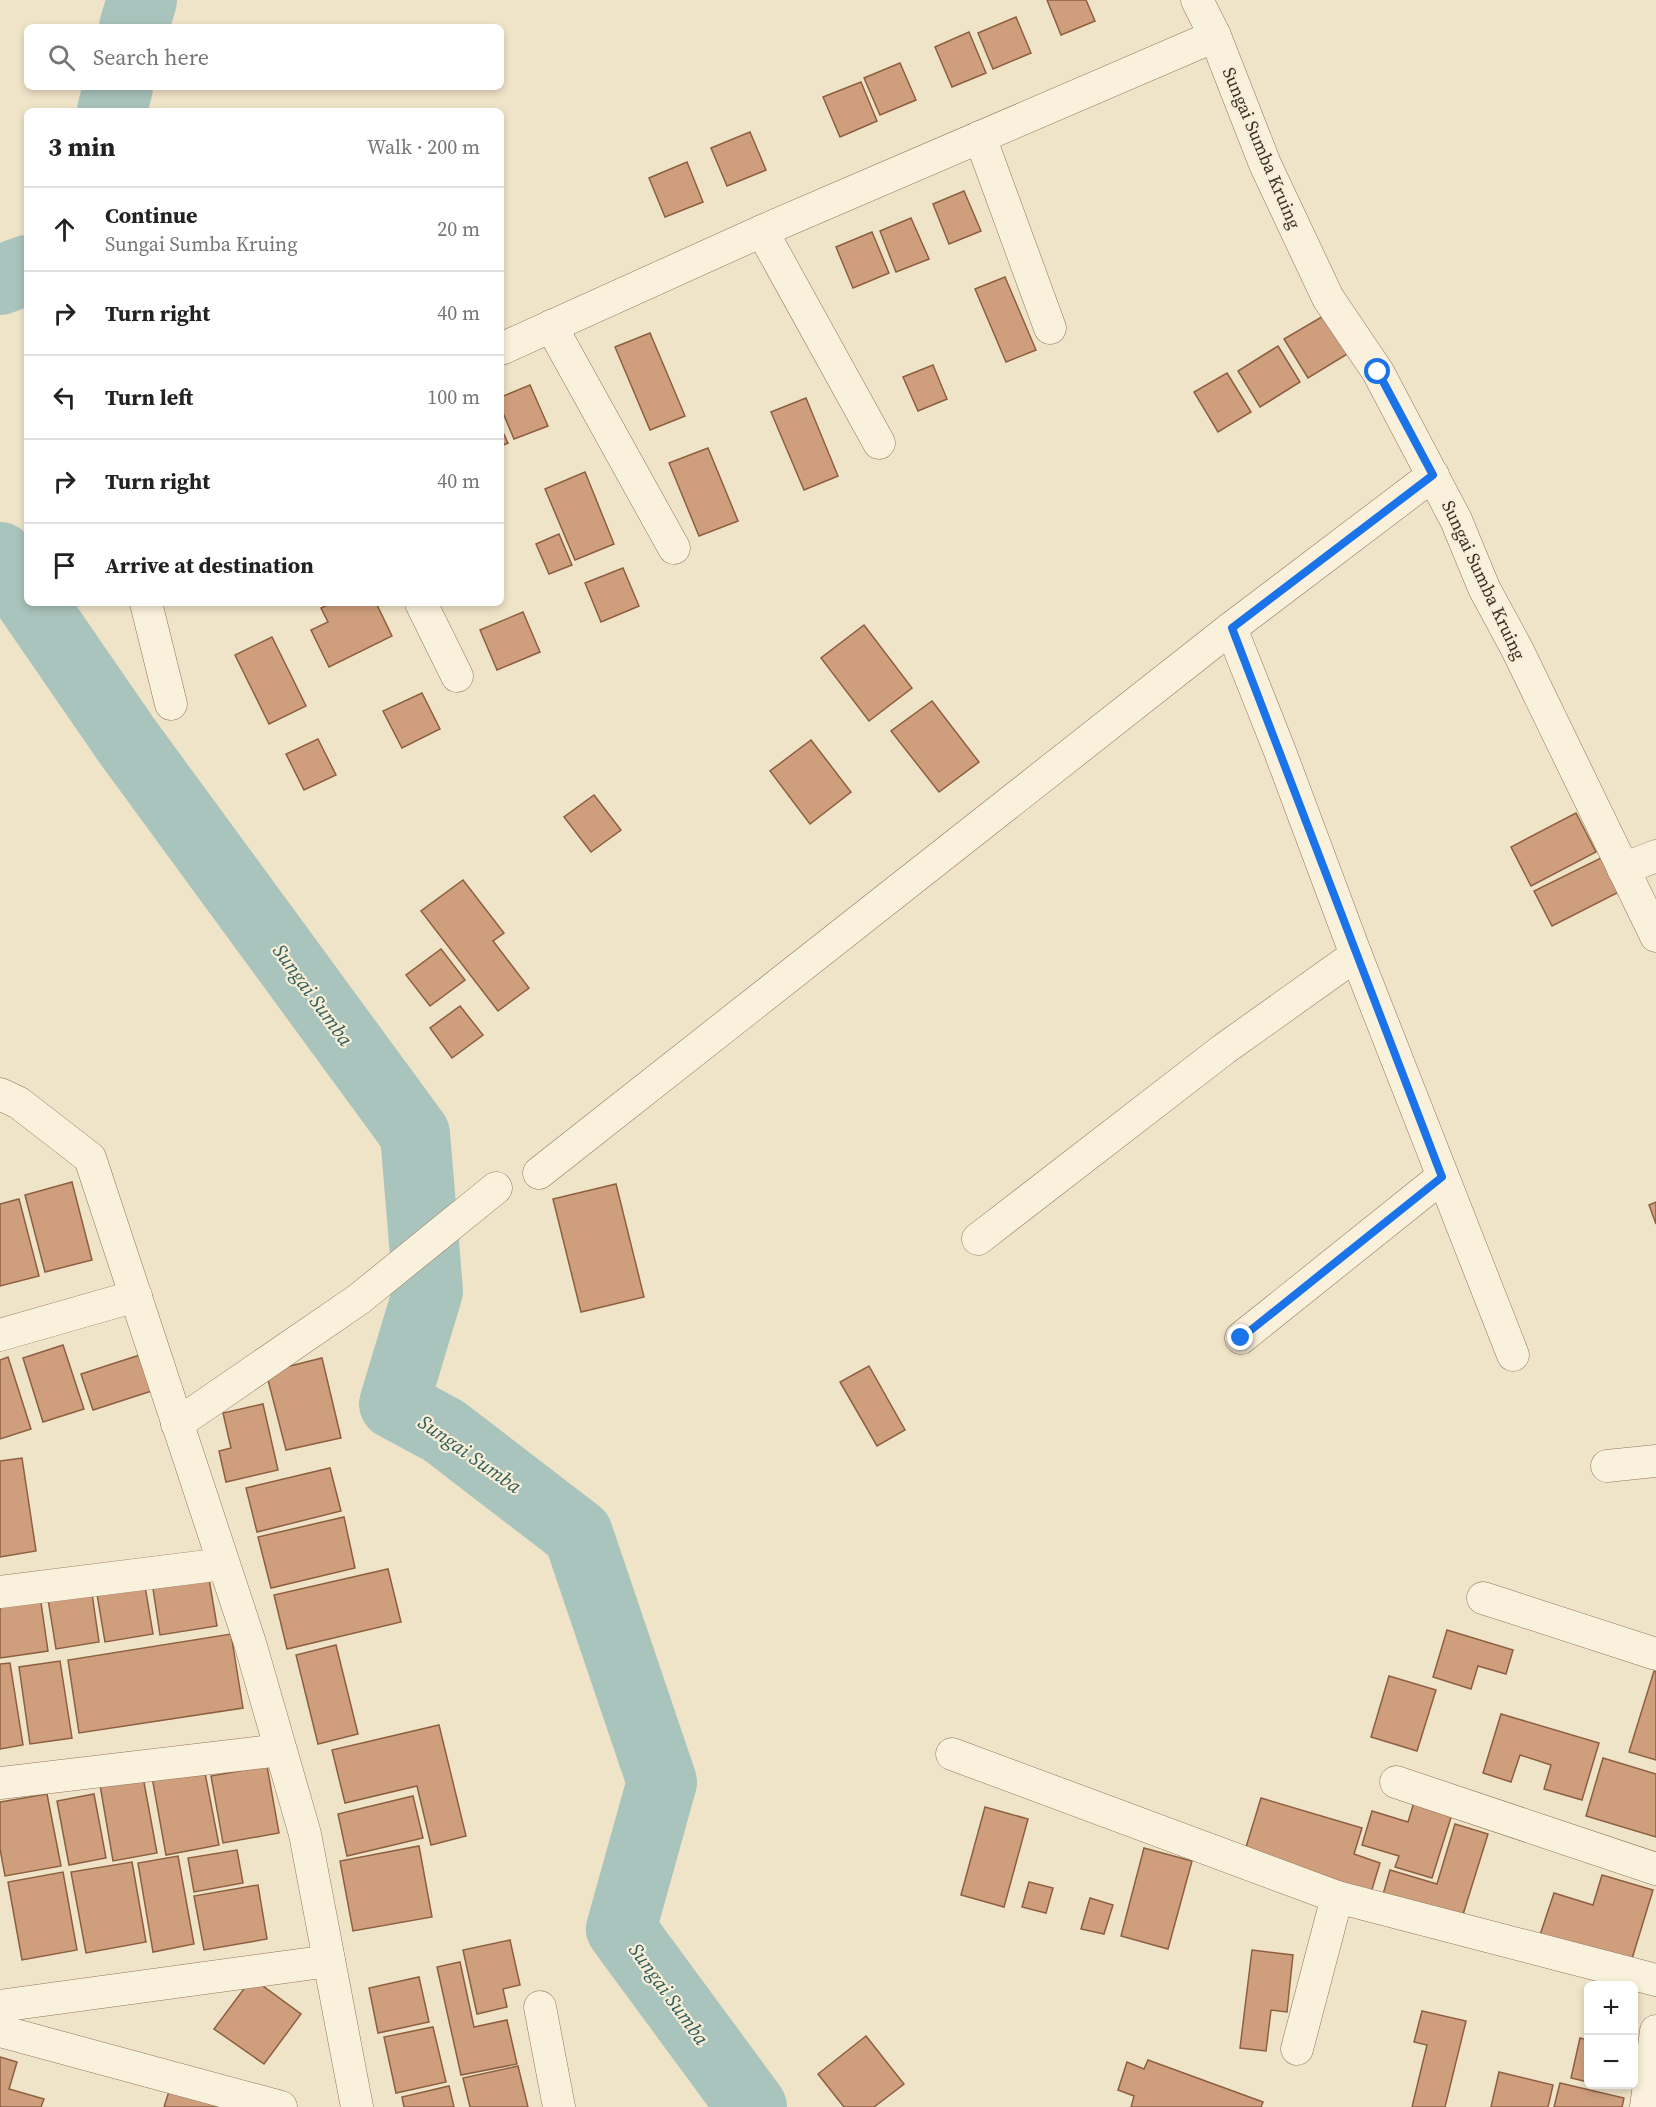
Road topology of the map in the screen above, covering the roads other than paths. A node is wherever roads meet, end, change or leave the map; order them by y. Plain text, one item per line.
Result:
1 (1197, 0) edge
2 (1215, 36) junction
3 (980, 136) junction
4 (762, 231) junction
5 (551, 326) junction
6 (1050, 328) dead end
7 (504, 348) edge
8 (879, 443) dead end
9 (1433, 475) junction
10 (674, 548) dead end
11 (147, 606) edge
12 (422, 606) edge
13 (1232, 628) junction
14 (457, 676) dead end
15 (171, 704) dead end
16 (1656, 856) edge
17 (1623, 869) junction
18 (1656, 936) edge
19 (1356, 956) junction
20 (0, 1094) edge
21 (539, 1173) dead end
22 (1442, 1177) junction
23 (496, 1188) dead end
24 (978, 1239) dead end
25 (136, 1296) junction
26 (0, 1335) edge
27 (1241, 1338) dead end
28 (1513, 1355) dead end
29 (177, 1424) junction
30 (1656, 1461) edge
31 (1607, 1466) dead end
32 (223, 1564) junction
33 (0, 1592) edge
34 (1483, 1598) dead end
35 (1656, 1654) edge
36 (280, 1750) junction
37 (952, 1754) dead end
38 (1396, 1782) dead end
39 (0, 1783) edge
40 (1656, 1869) edge
41 (1337, 1898) junction
42 (329, 1961) junction
43 (1656, 1980) edge
44 (0, 2006) edge
45 (540, 2007) dead end
46 (0, 2031) edge
47 (1656, 2031) edge
48 (1297, 2049) dead end
49 (281, 2107) edge
50 (357, 2107) edge
51 (559, 2107) edge
52 (1646, 2107) edge

1 - 2 street, Sungai Sumba Kruing
2 - 3 street
2 - 9 street, Sungai Sumba Kruing
3 - 4 street
3 - 6 street
4 - 5 street
4 - 8 street
5 - 7 street
5 - 10 street
9 - 13 street
9 - 17 street, Sungai Sumba Kruing
11 - 15 street
12 - 14 street
13 - 19 street
13 - 21 street
16 - 17 street
17 - 18 street, Sungai Sumba Kruing
19 - 22 street
19 - 24 street
20 - 25 street
22 - 27 street
22 - 28 street
23 - 29 street
25 - 26 street
25 - 29 street
29 - 32 street
30 - 31 street
32 - 33 street
32 - 36 street
34 - 35 street
36 - 39 street
36 - 42 street
37 - 41 street
38 - 40 street
41 - 43 street
41 - 48 street
42 - 44 street
42 - 50 street
45 - 51 street
46 - 49 street
47 - 52 street

